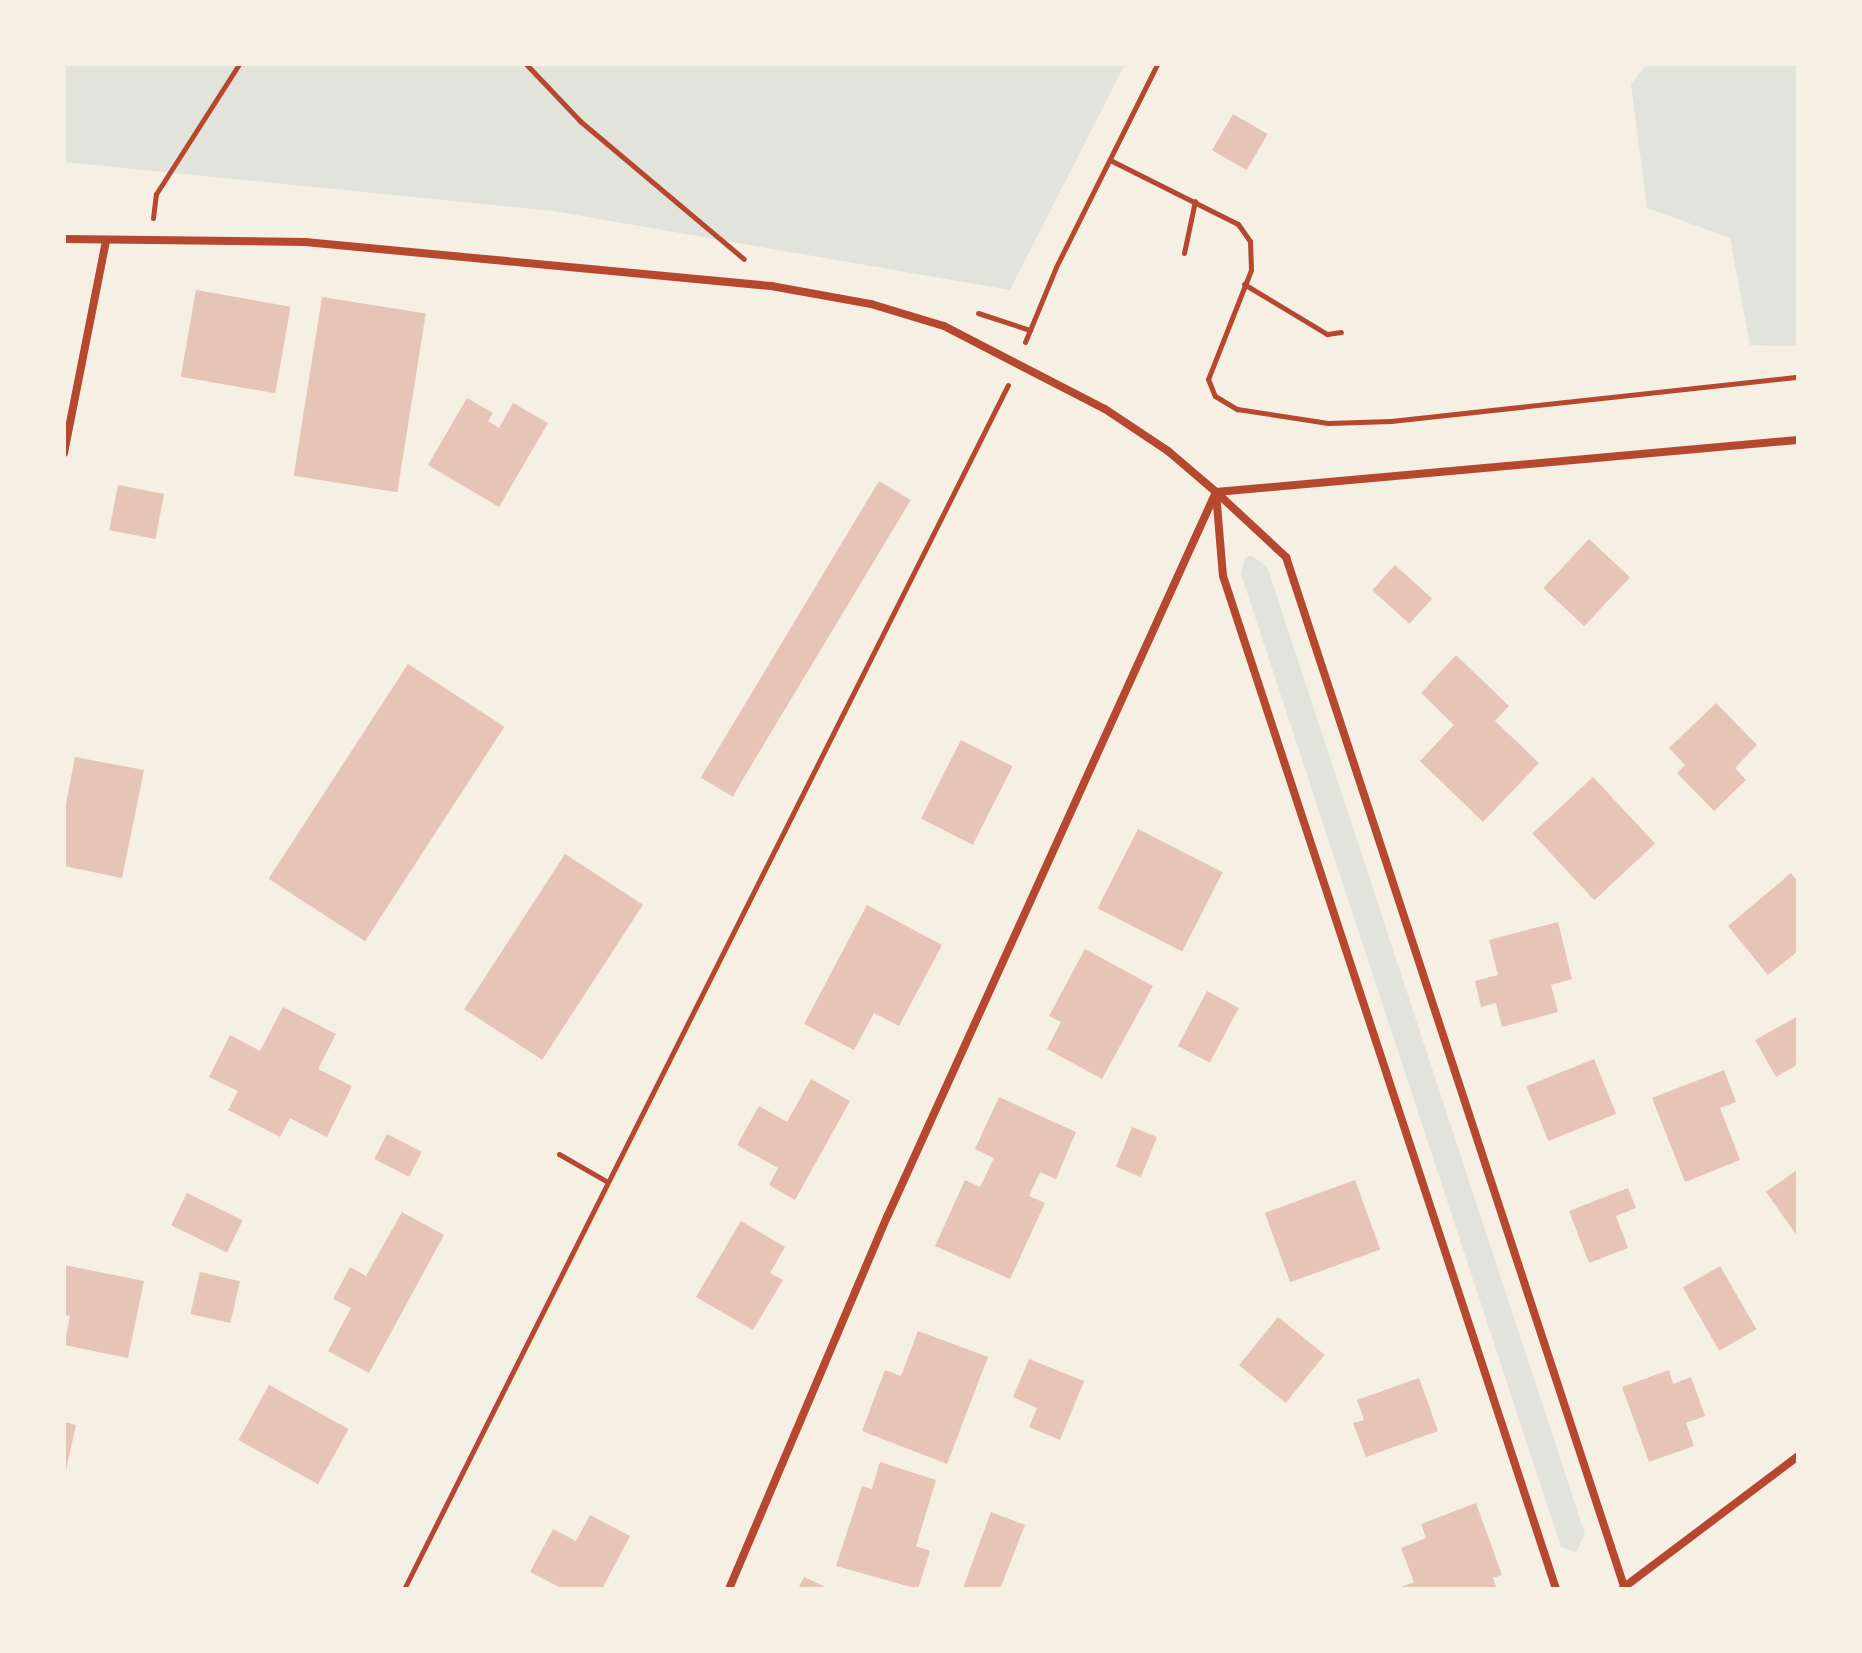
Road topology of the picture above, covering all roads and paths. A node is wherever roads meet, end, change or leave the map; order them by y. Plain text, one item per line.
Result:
1 (239, 64) edge
2 (526, 64) edge
3 (1157, 64) edge
4 (1110, 160) junction
5 (1195, 201) junction
6 (64, 239) edge
7 (106, 240) junction
8 (151, 240) junction
9 (1184, 253) dead end
10 (752, 266) dead end
11 (1244, 284) junction
12 (962, 308) dead end
13 (1030, 330) junction
14 (1341, 332) dead end
15 (1017, 363) junction
16 (1798, 377) edge
17 (1798, 440) edge
18 (64, 453) edge
19 (1216, 492) junction
20 (559, 1154) dead end
21 (606, 1181) junction
22 (1798, 1456) edge
23 (1624, 1588) edge
24 (404, 1589) edge
25 (729, 1589) edge
26 (1556, 1589) edge

1 - 8 path
2 - 10 path
3 - 4 path
4 - 5 path
4 - 13 path
5 - 9 path
5 - 11 path
6 - 7 street
7 - 8 street
7 - 18 street
8 - 15 street
11 - 14 path
11 - 16 path
12 - 13 path
13 - 15 path
15 - 19 street
15 - 21 path
17 - 19 street
19 - 23 street
19 - 25 street
19 - 26 street
20 - 21 path
21 - 24 path
22 - 23 street

